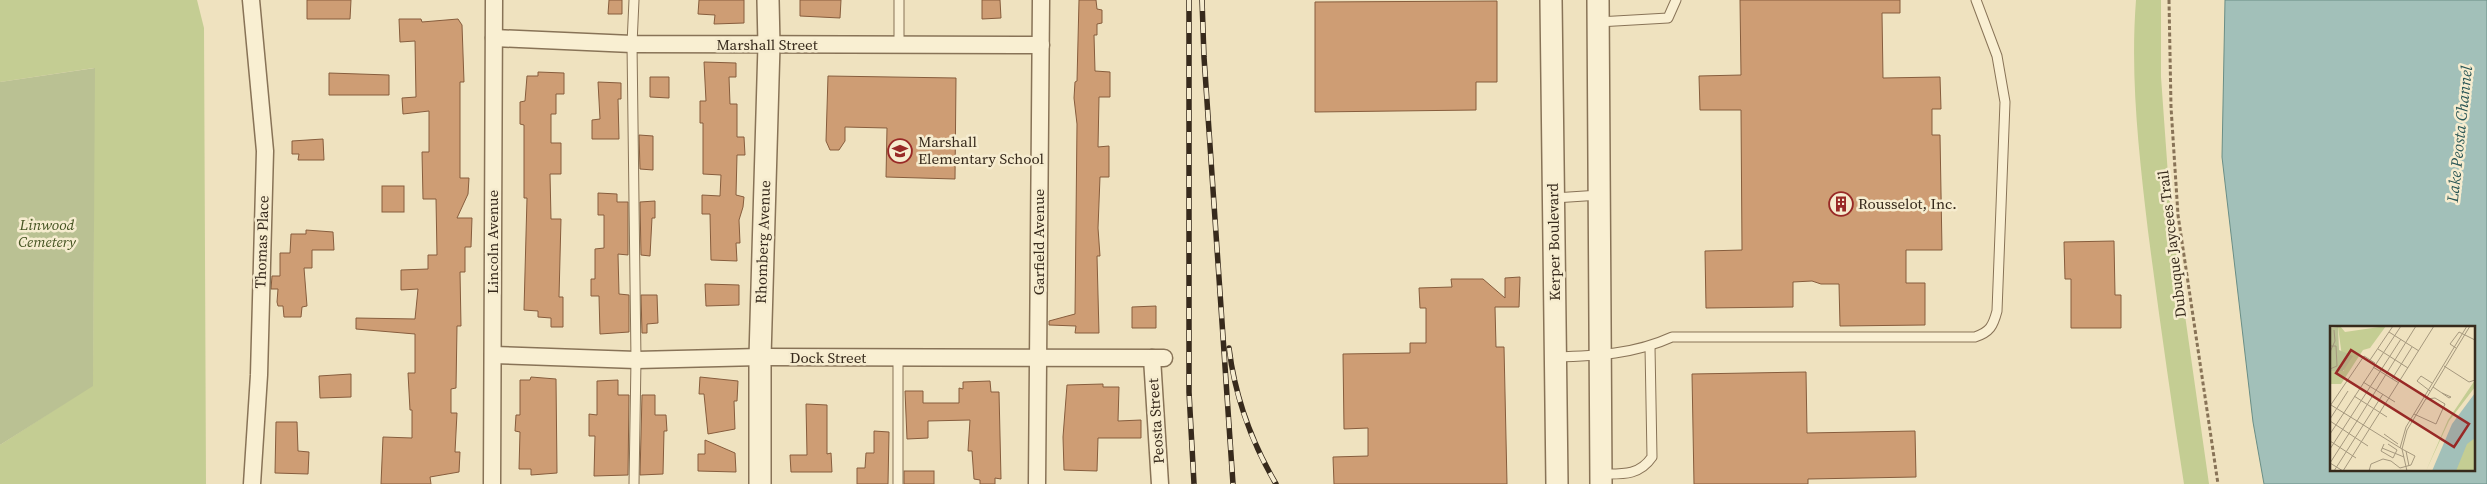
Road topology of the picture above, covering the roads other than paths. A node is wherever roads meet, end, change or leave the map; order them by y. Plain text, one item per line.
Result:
1 (251, 0) edge
2 (494, 0) edge
3 (634, 0) edge
4 (768, 0) edge
5 (899, 0) edge
6 (1040, 0) edge
7 (1551, 0) edge
8 (1598, 0) edge
9 (1676, 0) edge
10 (1976, 0) edge
11 (1598, 22) junction
12 (494, 38) junction
13 (632, 44) junction
14 (899, 45) junction
15 (1041, 45) junction
16 (769, 46) junction
17 (1600, 195) junction
18 (1553, 198) junction
19 (1650, 347) junction
20 (493, 355) junction
21 (1600, 356) junction
22 (760, 357) junction
23 (1555, 357) junction
24 (898, 358) junction
25 (1158, 358) joint
26 (1039, 359) junction
27 (636, 360) junction
28 (1601, 479) edge
29 (252, 484) edge
30 (492, 484) edge
31 (634, 484) edge
32 (760, 484) edge
33 (898, 484) edge
34 (1037, 484) edge
35 (1160, 484) edge
36 (1557, 484) edge

1 - 29 street, Thomas Place
2 - 12 street, Lincoln Avenue
3 - 13 lane
4 - 16 street, Rhomberg Avenue
5 - 14 lane
6 - 15 street, Garfield Avenue
7 - 18 street, Kerper Boulevard
8 - 11 street
9 - 11 lane
10 - 19 lane
11 - 17 street
12 - 13 street, Marshall Street
12 - 20 street, Lincoln Avenue
13 - 16 street, Marshall Street
13 - 27 lane
14 - 15 street, Marshall Street
14 - 16 street, Marshall Street
15 - 26 street, Garfield Avenue
16 - 22 street, Rhomberg Avenue
17 - 18 lane
17 - 21 street
18 - 23 street, Kerper Boulevard
19 - 21 lane
19 - 28 lane
20 - 27 street, Dock Street
20 - 30 street, Lincoln Avenue
21 - 23 lane
21 - 28 street
22 - 24 street, Dock Street
22 - 27 street, Dock Street
22 - 32 street, Rhomberg Avenue
23 - 36 street, Kerper Boulevard
24 - 26 street, Dock Street
24 - 33 lane
25 - 26 street, Dock Street
25 - 35 street, Peosta Street
26 - 34 street, Garfield Avenue
27 - 31 lane

